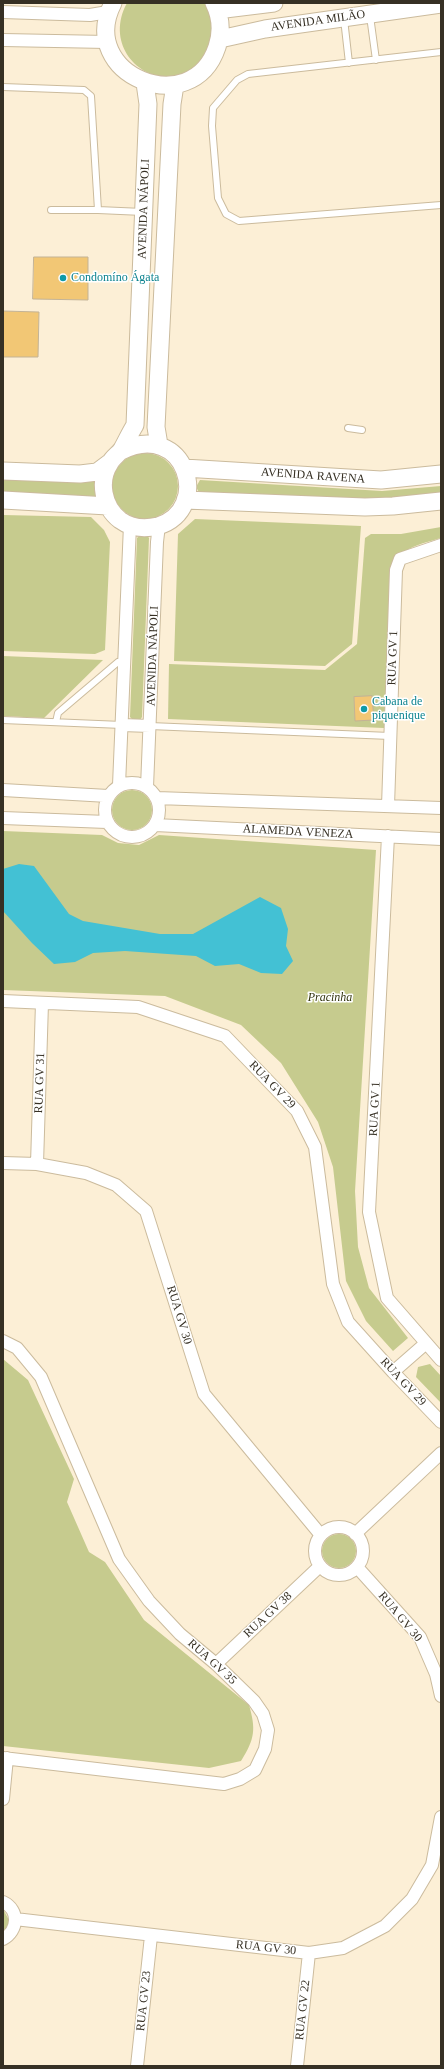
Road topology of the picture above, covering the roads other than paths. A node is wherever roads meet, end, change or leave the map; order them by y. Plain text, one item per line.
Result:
1 (274, 3) edge
2 (441, 4) edge
3 (216, 7) edge
4 (111, 8) edge
5 (3, 12) edge
6 (370, 14) junction
7 (343, 18) junction
8 (220, 39) junction
9 (3, 40) edge
10 (107, 42) junction
11 (441, 52) edge
12 (376, 60) junction
13 (349, 63) junction
14 (145, 83) junction
15 (175, 85) junction
16 (3, 87) edge
17 (441, 205) edge
18 (51, 210) dead end
19 (98, 210) junction
20 (144, 212) junction
21 (348, 428) dead end
22 (362, 430) dead end
23 (159, 446) junction
24 (121, 451) junction
25 (109, 464) junction
26 (184, 468) junction
27 (3, 471) edge
28 (441, 474) edge
29 (3, 500) edge
30 (185, 500) junction
31 (441, 501) edge
32 (108, 506) junction
33 (130, 525) junction
34 (159, 525) junction
35 (441, 546) edge
36 (124, 661) junction
37 (3, 720) edge
38 (56, 722) junction
39 (122, 725) junction
40 (150, 726) junction
41 (390, 736) junction
42 (119, 785) junction
43 (147, 786) junction
44 (3, 790) edge
45 (108, 796) junction
46 (157, 798) junction
47 (388, 806) junction
48 (441, 808) edge
49 (3, 818) edge
50 (107, 822) junction
51 (155, 825) junction
52 (388, 836) junction
53 (441, 839) edge
54 (3, 1001) edge
55 (42, 1003) junction
56 (3, 1163) edge
57 (37, 1164) junction
58 (3, 1341) edge
59 (425, 1344) junction
60 (441, 1360) edge
61 (393, 1372) junction
62 (441, 1422) edge
63 (441, 1453) edge
64 (320, 1534) junction
65 (355, 1534) junction
66 (320, 1566) junction
67 (357, 1567) junction
68 (216, 1664) junction
69 (441, 1696) edge
70 (5, 1758) edge
71 (3, 1799) edge
72 (441, 1816) edge
73 (3, 1902) edge
74 (15, 1920) junction
75 (151, 1936) junction
76 (3, 1939) edge
77 (309, 1953) junction
78 (137, 2066) edge
79 (297, 2066) edge

1 - 3 main road, AVENIDA MILÃO
2 - 6 main road, AVENIDA MILÃO
3 - 8 main road
4 - 5 street
4 - 10 main road
6 - 7 main road, AVENIDA MILÃO
6 - 12 lane
7 - 8 main road, AVENIDA MILÃO
7 - 13 lane
8 - 15 main road
9 - 10 street
10 - 14 main road
11 - 12 lane
12 - 13 lane
13 - 17 lane
14 - 15 main road
14 - 20 main road, AVENIDA NÁPOLI
15 - 23 main road, AVENIDA NÁPOLI
16 - 19 lane
18 - 19 lane
19 - 20 lane
20 - 24 main road, AVENIDA NÁPOLI
21 - 22 lane
23 - 24 main road
23 - 26 main road
24 - 25 main road
25 - 27 main road
25 - 32 main road
26 - 28 main road, AVENIDA RAVENA
26 - 30 main road
29 - 32 main road
30 - 31 main road
30 - 34 main road
32 - 33 main road
33 - 34 main road
33 - 36 street
34 - 40 street, AVENIDA NÁPOLI
35 - 41 street, RUA GV 1
36 - 38 lane
36 - 39 street
37 - 38 lane
38 - 39 lane
39 - 40 street
39 - 42 street
40 - 41 lane
40 - 43 street, AVENIDA NÁPOLI
41 - 47 street, RUA GV 1
42 - 43 street
42 - 45 street
43 - 46 street
44 - 45 street
45 - 50 street
46 - 47 street
46 - 51 street
47 - 48 street
49 - 50 street
50 - 51 street
51 - 52 street, ALAMEDA VENEZA
52 - 53 street, ALAMEDA VENEZA
52 - 59 street, RUA GV 1
54 - 55 street, RUA GV 29
55 - 57 street, RUA GV 31
55 - 61 street, RUA GV 29
56 - 57 street, RUA GV 30
57 - 64 street, RUA GV 30
58 - 68 street, RUA GV 35
59 - 60 street, RUA GV 1
59 - 61 street
61 - 62 street, RUA GV 29
63 - 65 street
64 - 65 street
64 - 66 street
65 - 67 street
66 - 67 street
66 - 68 street, RUA GV 38
67 - 69 street, RUA GV 30
68 - 70 street, RUA GV 35
70 - 71 street
72 - 77 street, RUA GV 30
73 - 74 street
74 - 75 street, RUA GV 30
74 - 76 street
75 - 77 street, RUA GV 30
75 - 78 street, RUA GV 23
77 - 79 street, RUA GV 22

